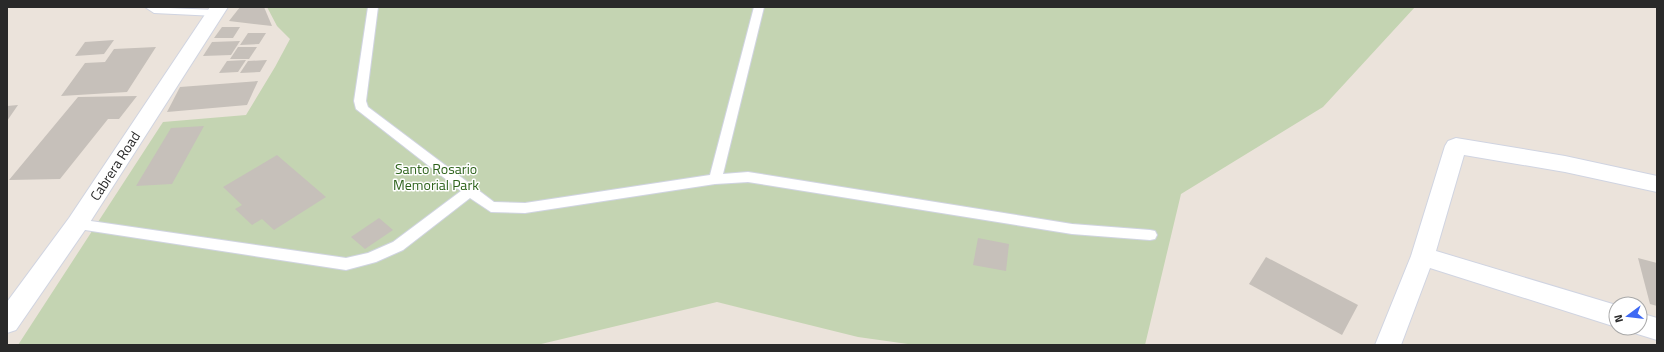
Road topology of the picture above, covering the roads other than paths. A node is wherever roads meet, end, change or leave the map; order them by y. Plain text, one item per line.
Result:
1 (150, 7) edge
2 (373, 7) edge
3 (759, 7) edge
4 (217, 10) edge
5 (715, 180) junction
6 (1657, 184) edge
7 (470, 191) junction
8 (77, 224) junction
9 (1150, 235) dead end
10 (1423, 256) junction
11 (1608, 314) edge
12 (7, 322) edge
13 (1388, 345) edge

1 - 4 lane
2 - 7 lane
3 - 5 lane
4 - 8 street, Cabrera Road
5 - 7 lane
5 - 9 lane
6 - 10 street
7 - 8 lane
8 - 12 street, Cabrera Road
10 - 11 street
10 - 13 street

